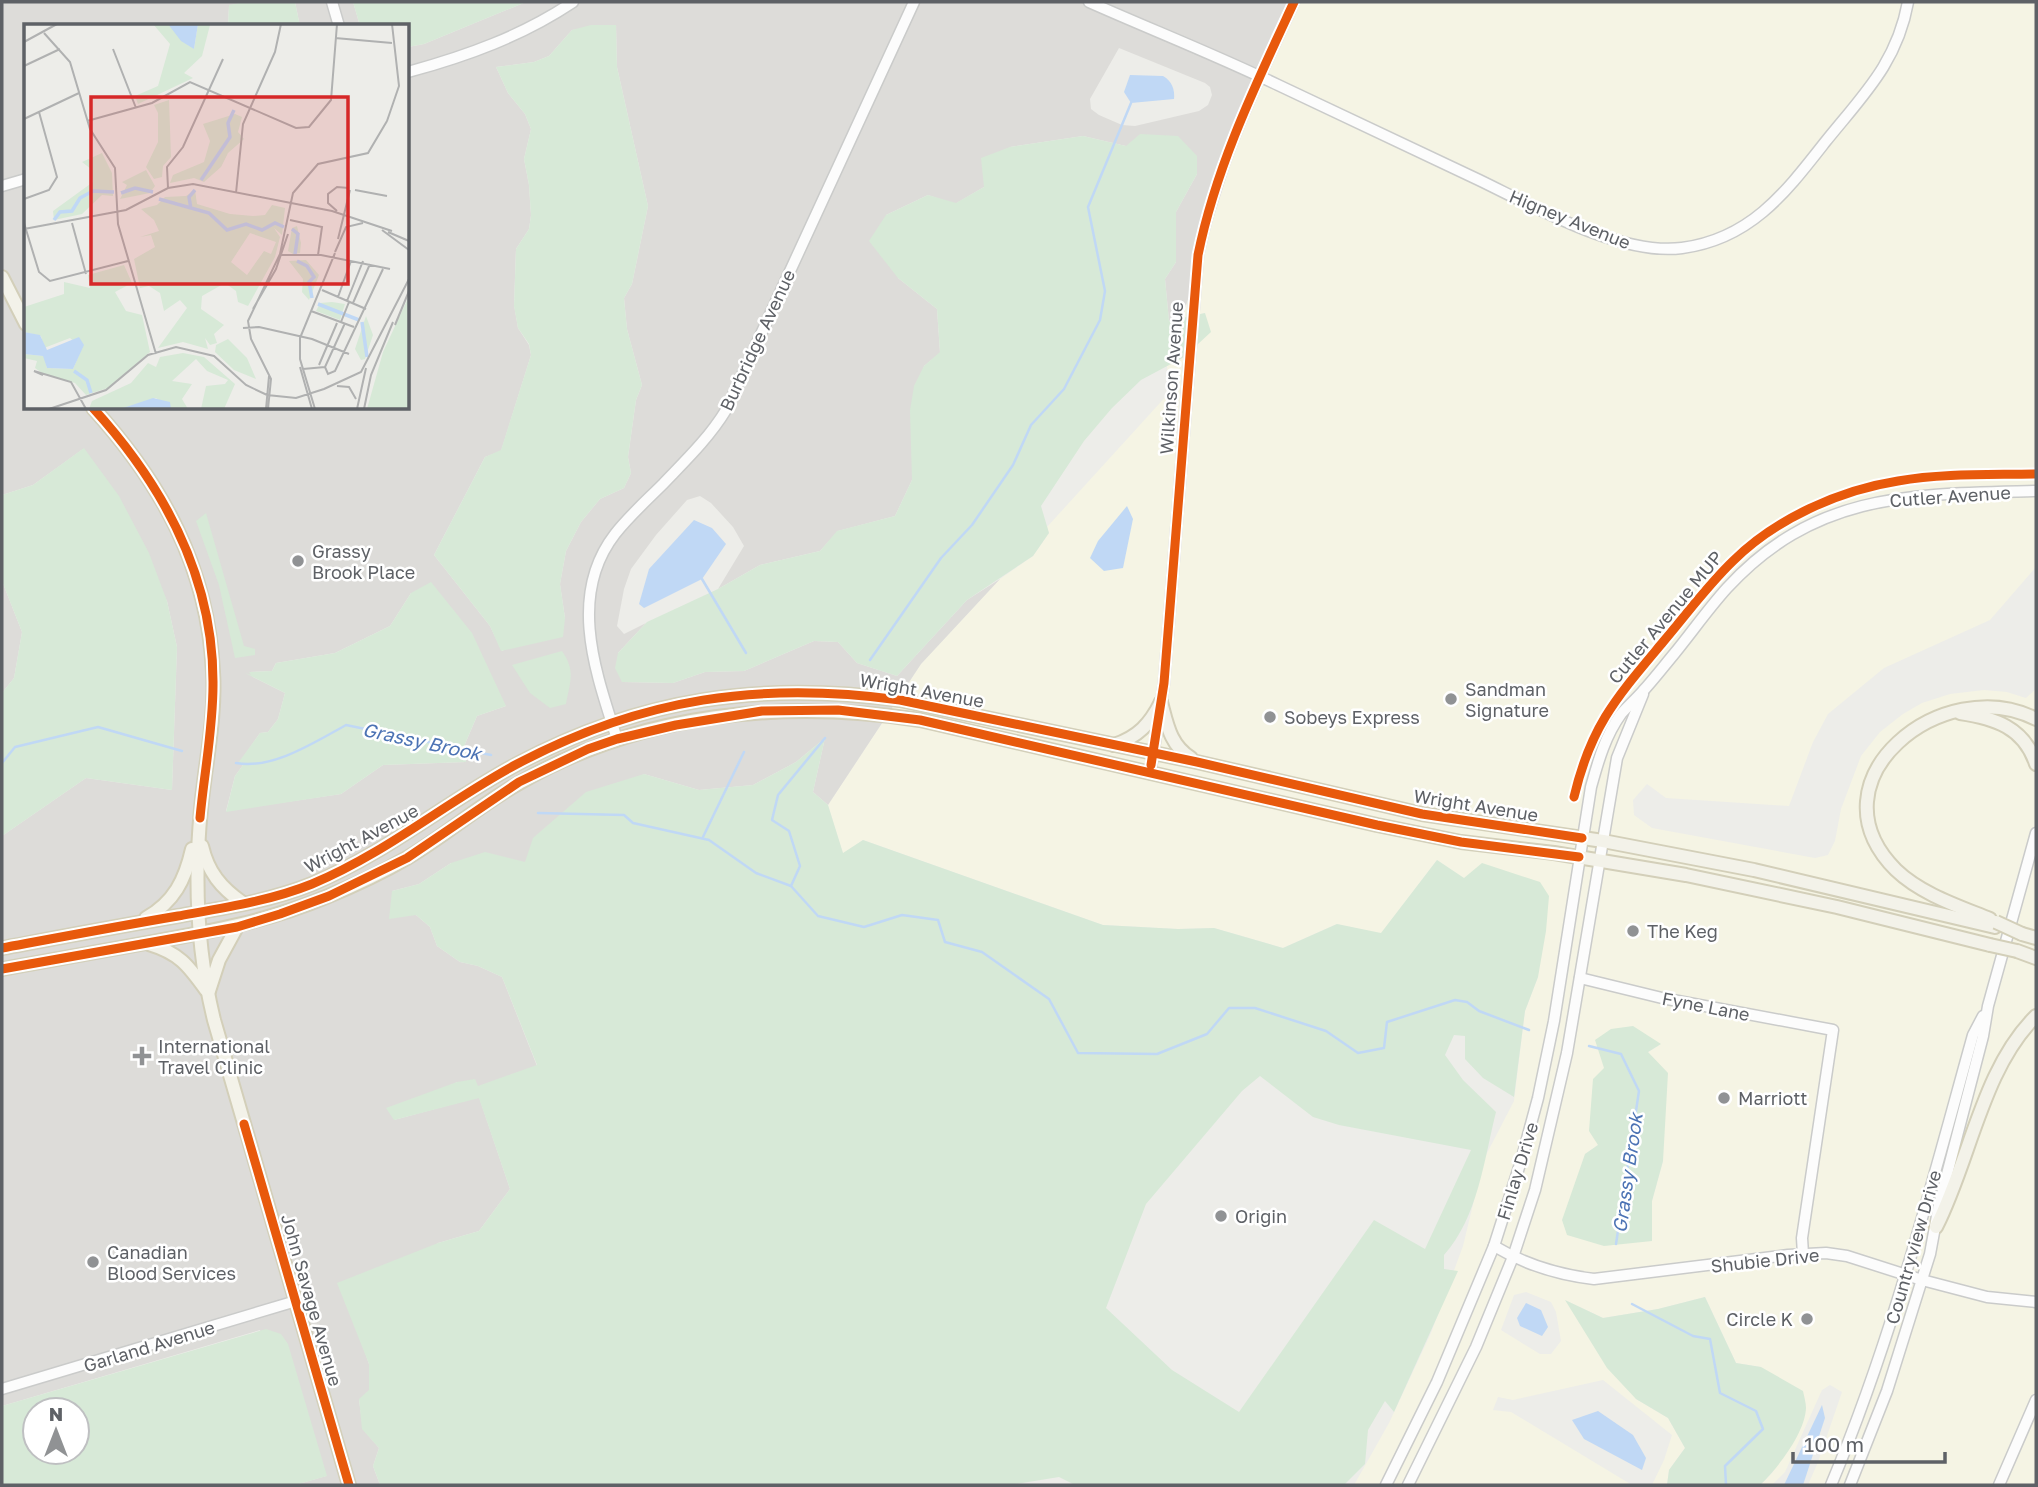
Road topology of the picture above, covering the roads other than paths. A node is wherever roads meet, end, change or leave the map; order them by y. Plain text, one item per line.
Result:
1 (332, 2) edge
2 (573, 2) edge
3 (914, 2) edge
4 (1089, 2) edge
5 (1294, 2) edge
6 (1908, 2) edge
7 (338, 24) edge
8 (410, 71) edge
9 (1259, 77) junction
10 (24, 180) edge
11 (2, 186) edge
12 (2, 277) edge
13 (24, 320) edge
14 (95, 410) edge
15 (2036, 491) edge
16 (1644, 690) junction
17 (1161, 702) junction
18 (1953, 712) junction
19 (2036, 719) edge
20 (611, 721) junction
21 (617, 739) junction
22 (1114, 745) junction
23 (1153, 753) junction
24 (1197, 762) junction
25 (2036, 764) edge
26 (1150, 774) junction
27 (200, 818) junction
28 (2036, 834) edge
29 (1582, 838) junction
30 (1602, 841) junction
31 (1579, 858) junction
32 (1599, 861) junction
33 (243, 903) junction
34 (198, 913) junction
35 (136, 923) junction
36 (1996, 925) junction
37 (237, 927) junction
38 (200, 933) junction
39 (2036, 939) edge
40 (145, 943) junction
41 (2, 948) edge
42 (2036, 958) edge
43 (2, 969) edge
44 (1580, 978) junction
45 (209, 993) junction
46 (1988, 1006) junction
47 (2036, 1016) edge
48 (1936, 1227) junction
49 (1494, 1246) junction
50 (1803, 1254) junction
51 (1513, 1257) junction
52 (1905, 1275) junction
53 (1922, 1280) junction
54 (296, 1301) junction
55 (2036, 1302) edge
56 (2, 1390) edge
57 (2036, 1400) edge
58 (349, 1485) edge
59 (1386, 1485) edge
60 (1408, 1485) edge
61 (1831, 1485) edge
62 (1850, 1485) edge
63 (2000, 1485) edge

1 - 7 street
2 - 8 street
3 - 20 street, Burbridge Avenue
4 - 9 street, Higney Avenue
5 - 9 street, Wilkinson Avenue
6 - 9 street, Higney Avenue
9 - 17 street, Wilkinson Avenue
10 - 11 street
12 - 13 main road
14 - 27 main road, John Savage Avenue
15 - 16 street, Cutler Avenue
16 - 29 street, Cutler Avenue
16 - 30 street, Cutler Avenue
17 - 22 main road
17 - 23 street, Wilkinson Avenue
17 - 24 main road
18 - 19 main road
18 - 25 main road
18 - 36 main road
20 - 21 street, Burbridge Avenue
20 - 22 main road, Wright Avenue
20 - 33 main road, Wright Avenue
21 - 26 main road, Wright Avenue
21 - 37 main road, Wright Avenue
22 - 23 main road, Wright Avenue
23 - 24 main road, Wright Avenue
23 - 26 street, Wilkinson Avenue
24 - 29 main road, Wright Avenue
26 - 31 main road, Wright Avenue
27 - 33 main road
27 - 34 main road, John Savage Avenue
27 - 35 main road
28 - 46 street, Countryview Drive
29 - 30 main road, Wright Avenue
29 - 31 street, Finlay Drive
30 - 32 street, Finlay Drive
30 - 36 main road, Wright Avenue
31 - 32 main road, Wright Avenue
31 - 49 street, Finlay Drive
32 - 42 main road, Wright Avenue, bridge
32 - 44 street, Finlay Drive
33 - 34 main road, Wright Avenue
34 - 35 main road, Wright Avenue
34 - 38 main road, John Savage Avenue
35 - 41 main road, Wright Avenue
36 - 39 main road, Wright Avenue, bridge
37 - 38 main road, Wright Avenue
37 - 45 main road
38 - 40 main road, Wright Avenue
38 - 45 main road, John Savage Avenue
40 - 43 main road, Wright Avenue
40 - 45 main road
44 - 50 street, Fyne Lane
44 - 51 street, Finlay Drive
45 - 54 main road, John Savage Avenue
46 - 48 street, Countryview Drive
46 - 52 street, Countryview Drive
47 - 48 main road
48 - 53 street, Countryview Drive
49 - 51 street, Shubie Drive
49 - 59 street, Finlay Drive
50 - 51 street, Shubie Drive
50 - 52 street, Shubie Drive
51 - 60 street, Finlay Drive
52 - 53 street, Shubie Drive
52 - 61 street, Countryview Drive
53 - 55 street, Shubie Drive
53 - 62 street, Countryview Drive
54 - 56 street, Garland Avenue
54 - 58 main road, John Savage Avenue
57 - 63 street

